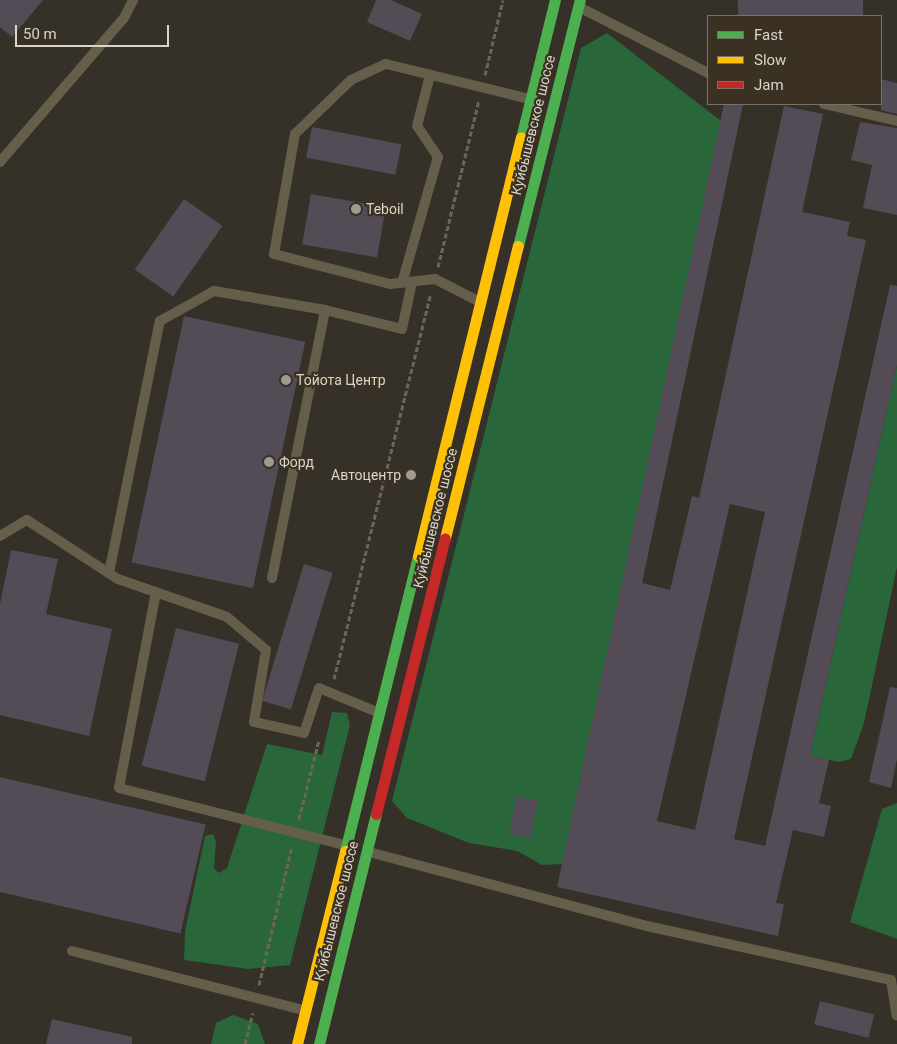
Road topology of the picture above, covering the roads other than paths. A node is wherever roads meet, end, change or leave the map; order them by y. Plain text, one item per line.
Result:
1 (133, 0) edge
2 (555, 0) edge
3 (579, 3) edge
4 (707, 72) edge
5 (430, 75) junction
6 (530, 99) junction
7 (829, 105) edge
8 (897, 120) edge
9 (0, 162) edge
10 (407, 282) junction
11 (481, 303) junction
12 (326, 310) junction
13 (0, 536) edge
14 (109, 573) junction
15 (272, 578) dead end
16 (156, 592) junction
17 (379, 713) junction
18 (345, 845) junction
19 (366, 851) junction
20 (72, 951) dead end
21 (305, 1010) junction
22 (897, 1016) edge
23 (297, 1044) edge
24 (319, 1044) edge

1 - 9 lane
2 - 6 main road, Куйбышевское шоссе
3 - 4 lane
3 - 19 main road, Куйбышевское шоссе
5 - 6 lane
5 - 10 lane
5 - 10 lane
6 - 11 main road, Куйбышевское шоссе
7 - 8 lane
10 - 11 lane
10 - 12 lane
11 - 17 main road, Куйбышевское шоссе
12 - 14 lane
12 - 15 lane
13 - 14 lane
14 - 16 lane
16 - 17 lane
16 - 18 lane
17 - 18 main road, Куйбышевское шоссе
18 - 21 main road, Куйбышевское шоссе
19 - 22 lane
19 - 24 main road, Куйбышевское шоссе
20 - 21 lane
21 - 23 main road, Куйбышевское шоссе

